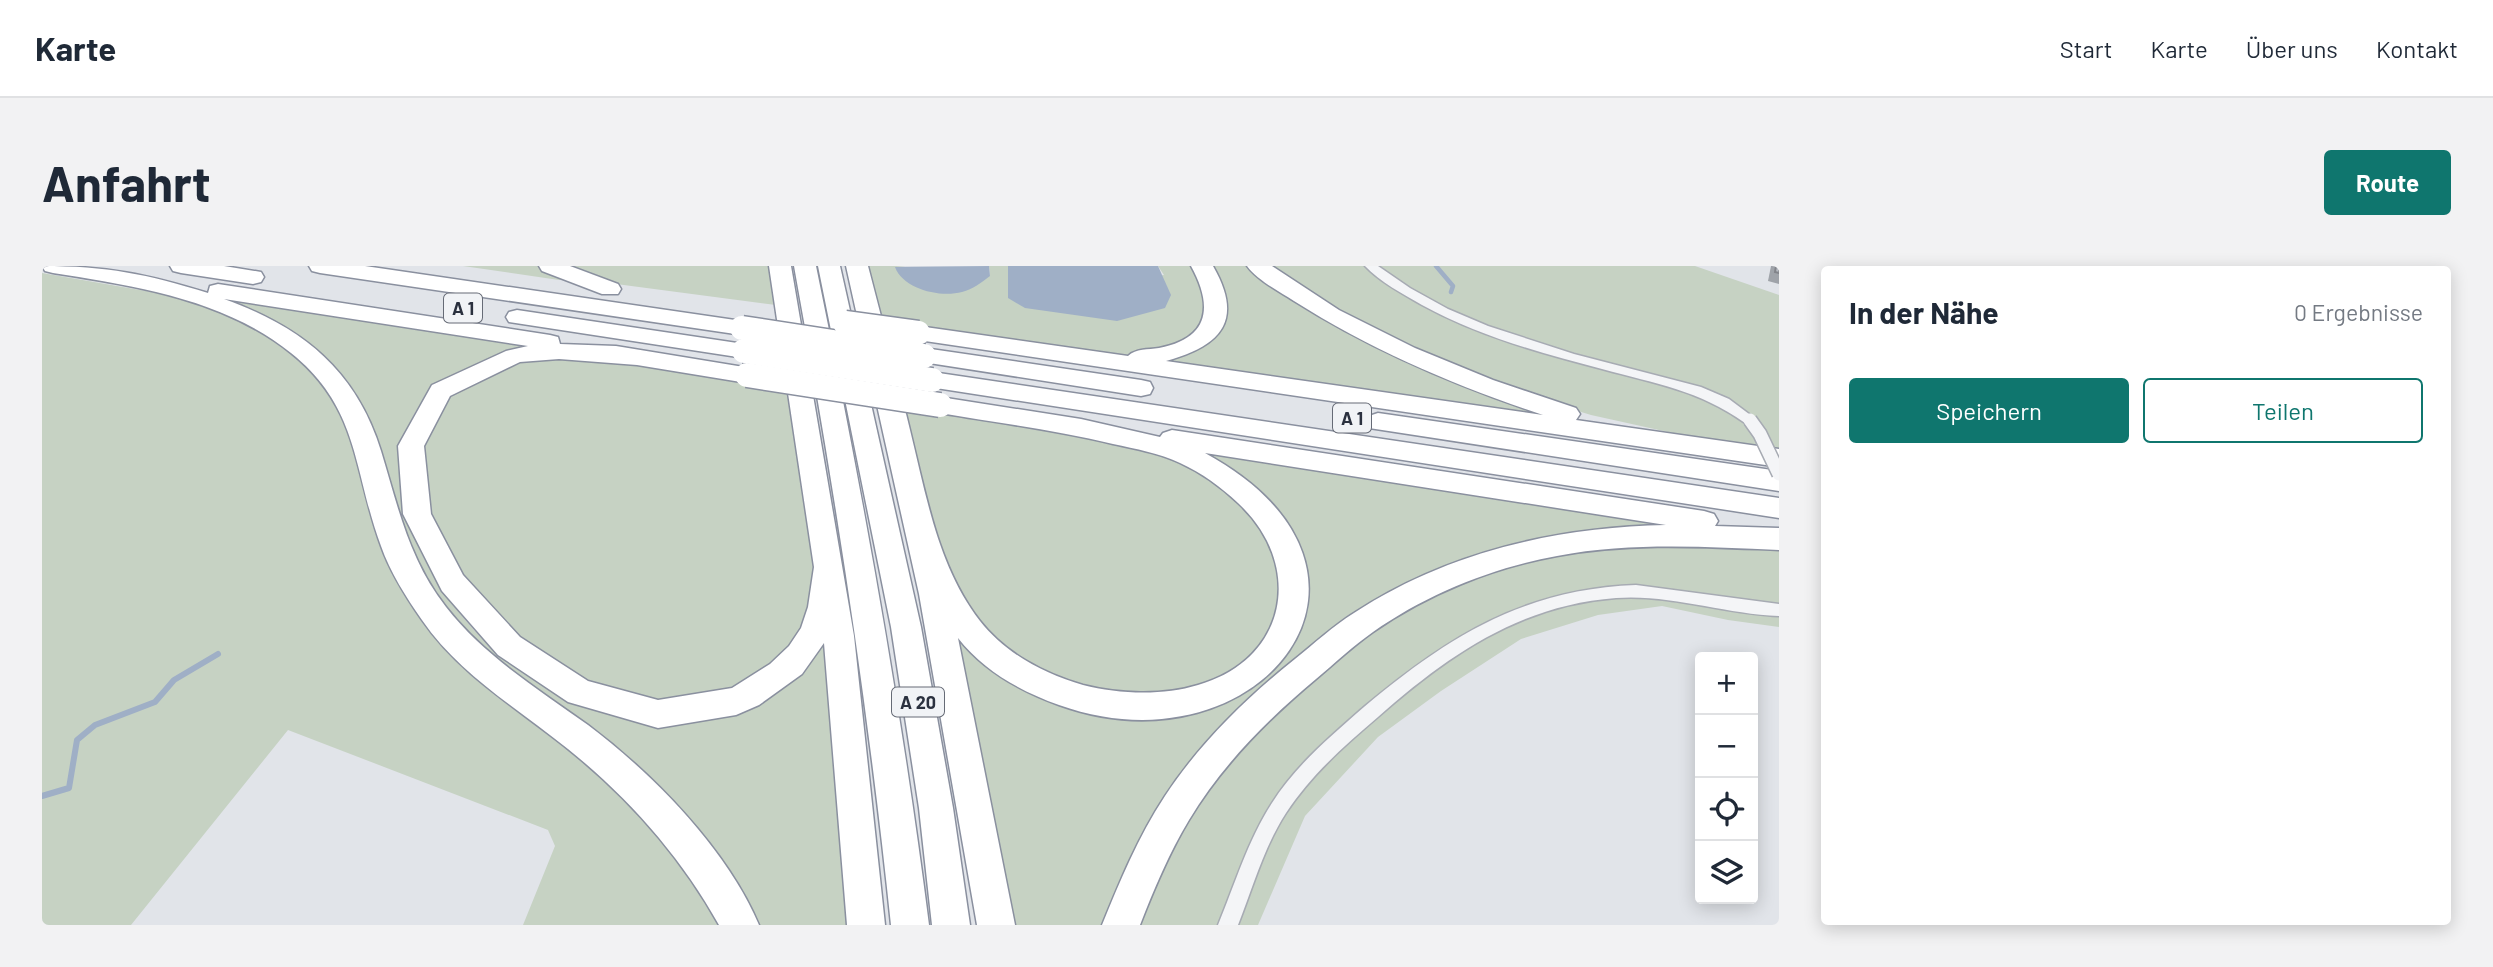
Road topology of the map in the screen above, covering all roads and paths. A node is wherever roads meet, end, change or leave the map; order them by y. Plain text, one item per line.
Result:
1 (53, 266) edge
2 (181, 266) edge
3 (320, 266) edge
4 (446, 266) edge
5 (550, 266) edge
6 (780, 266) edge
7 (805, 266) edge
8 (829, 266) edge
9 (857, 266) edge
10 (1202, 266) edge
11 (1258, 266) edge
12 (1371, 266) edge
13 (134, 279) junction
14 (610, 289) junction
15 (743, 340) junction
16 (635, 358) junction
17 (1085, 358) junction
18 (928, 369) junction
19 (1075, 426) junction
20 (1672, 443) junction
21 (1779, 458) edge
22 (1779, 474) edge
23 (1779, 481) edge
24 (1779, 508) edge
25 (1779, 533) edge
26 (923, 536) junction
27 (1779, 539) edge
28 (829, 561) junction
29 (1779, 610) edge
30 (740, 925) edge
31 (866, 925) edge
32 (910, 925) edge
33 (951, 925) edge
34 (996, 925) edge
35 (1121, 925) edge
36 (1228, 925) edge

1 - 13 highway
2 - 15 highway, A 1
3 - 15 highway, A 1
4 - 14 highway
5 - 14 highway
6 - 28 highway
7 - 32 highway, A 20
8 - 33 highway, A 20
9 - 26 highway
10 - 17 highway
11 - 20 highway
12 - 22 street, bridge
13 - 16 highway
13 - 30 highway
14 - 15 highway
15 - 16 highway
15 - 18 highway, bridge
15 - 18 highway, A 1, bridge
16 - 28 highway
17 - 18 highway
17 - 20 highway
18 - 19 highway
18 - 23 highway, A 1
18 - 24 highway, A 1
19 - 25 highway
19 - 26 highway
20 - 21 highway
26 - 34 highway
27 - 35 highway
28 - 31 highway
29 - 36 street

